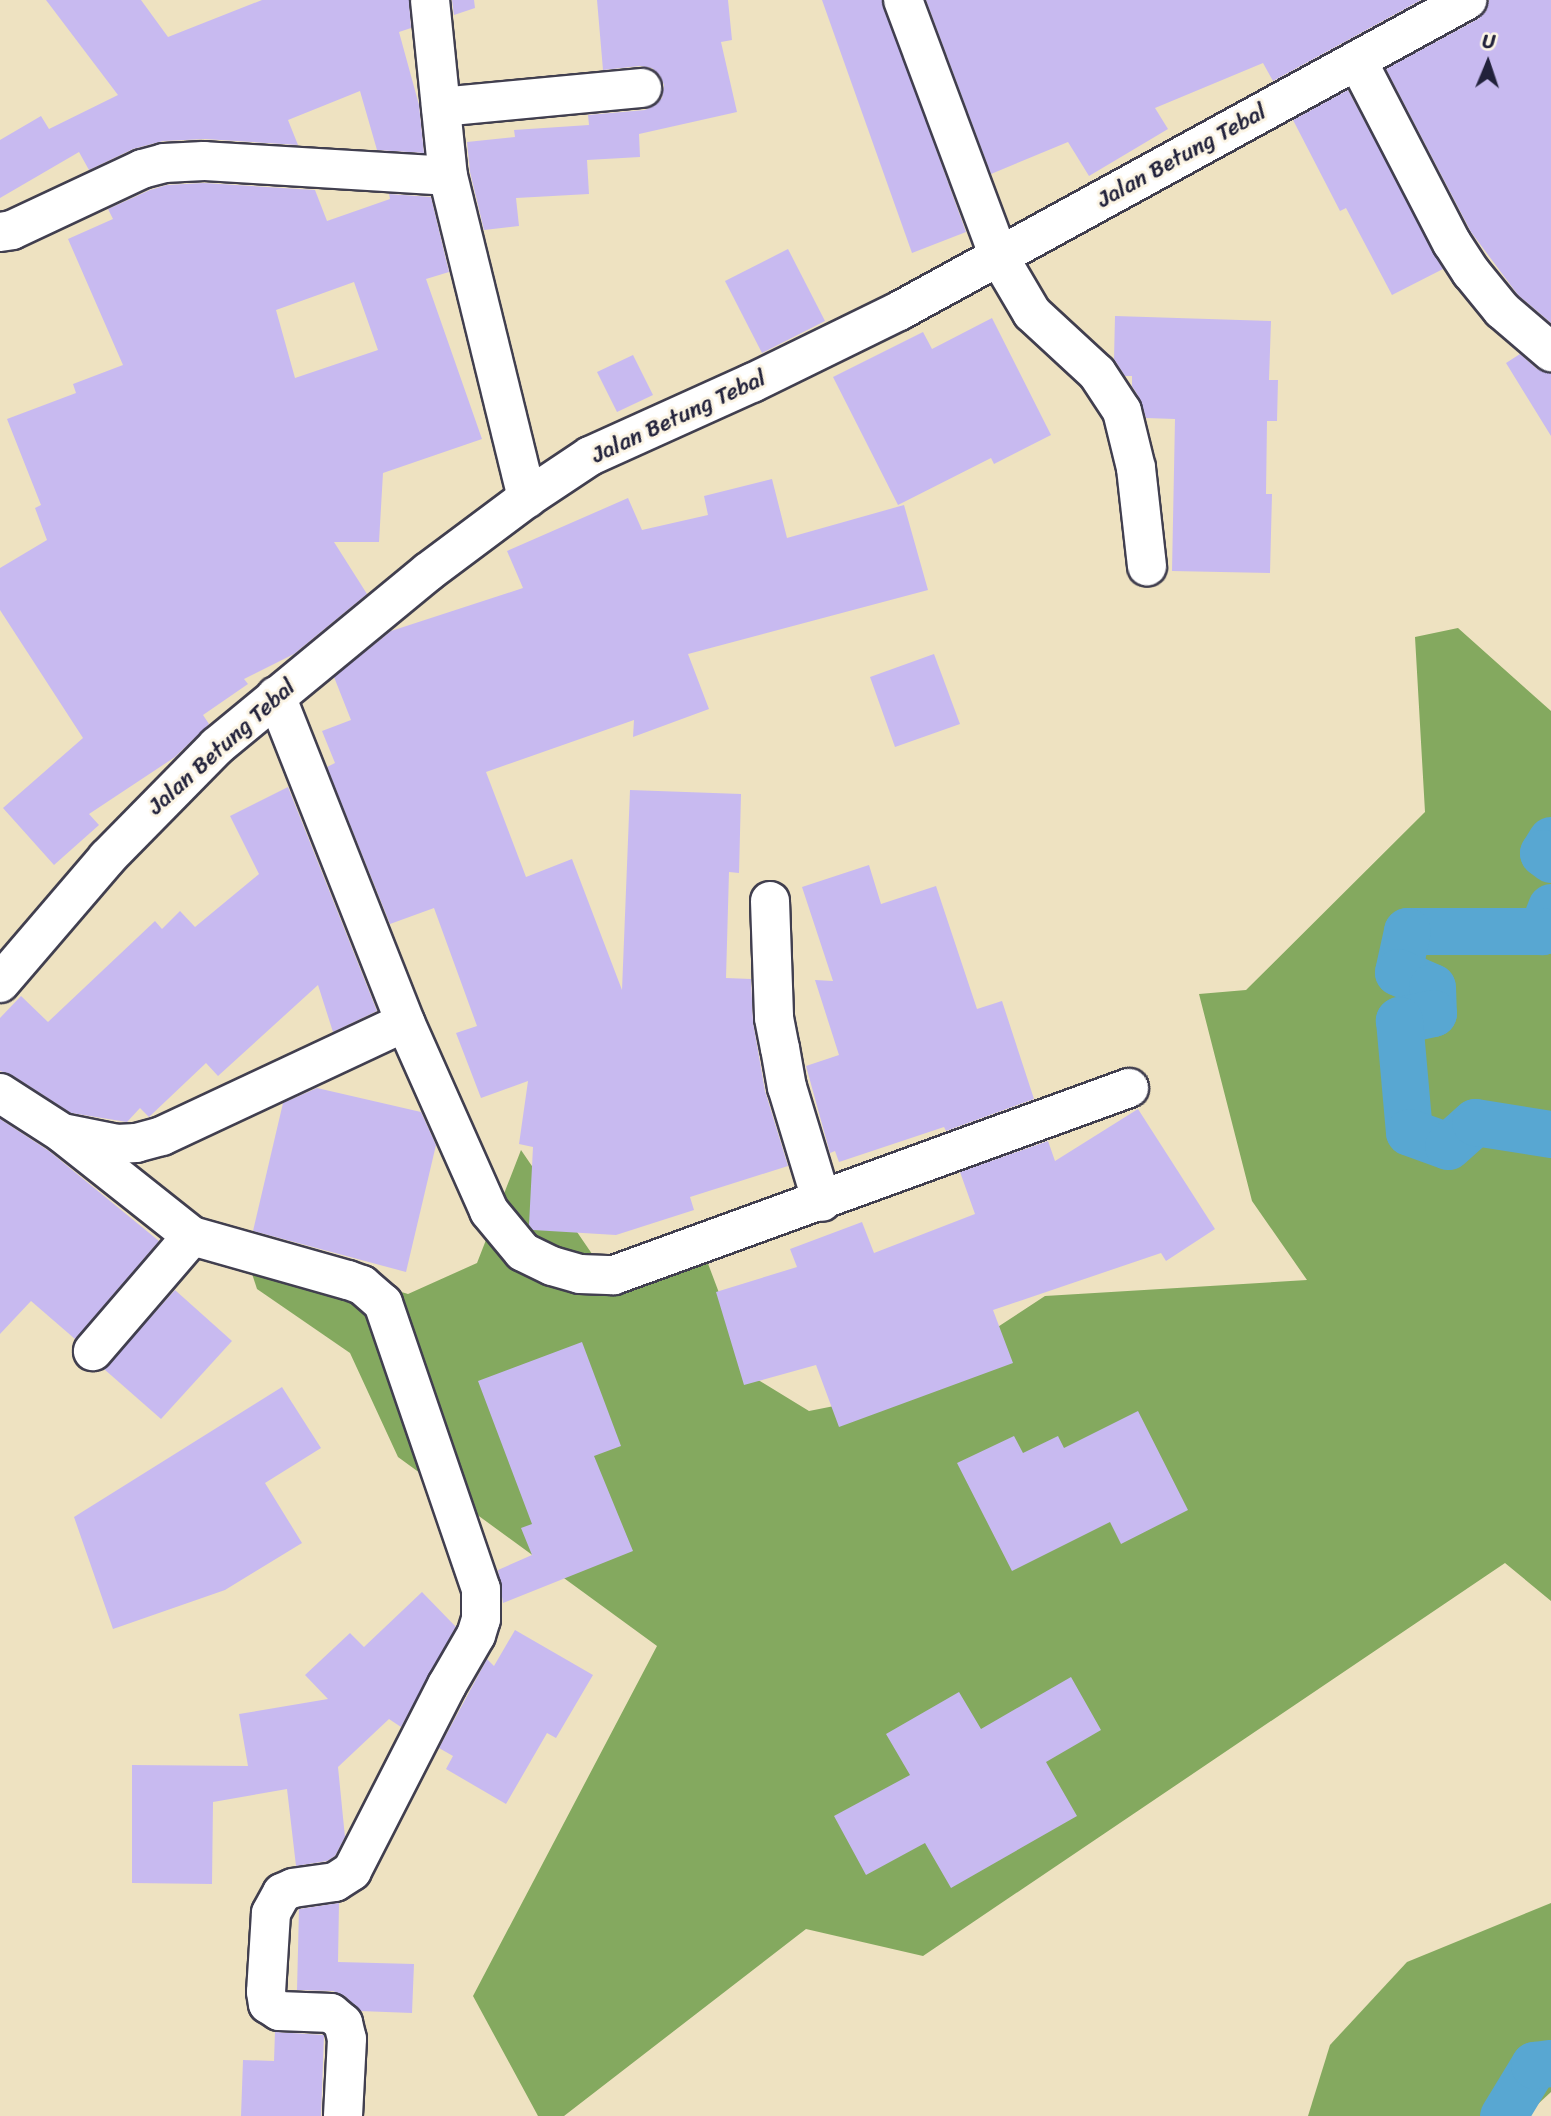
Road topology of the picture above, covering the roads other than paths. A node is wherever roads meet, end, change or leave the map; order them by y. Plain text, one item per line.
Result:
1 (430, 0) edge
2 (903, 0) edge
3 (1467, 0) edge
4 (1357, 60) junction
5 (642, 88) dead end
6 (441, 107) junction
7 (448, 176) junction
8 (0, 232) edge
9 (999, 257) junction
10 (1551, 352) edge
11 (527, 498) junction
12 (1147, 566) dead end
13 (276, 696) junction
14 (770, 901) dead end
15 (0, 983) edge
16 (405, 1022) junction
17 (1129, 1088) dead end
18 (0, 1093) edge
19 (62, 1133) junction
20 (822, 1202) junction
21 (192, 1236) junction
22 (93, 1351) dead end
23 (343, 2116) edge

1 - 6 street
2 - 9 street
3 - 4 street, Jalan Betung Tebal
4 - 9 street, Jalan Betung Tebal
4 - 10 street
5 - 6 street
6 - 7 street
7 - 8 street
7 - 11 street
9 - 11 street, Jalan Betung Tebal
9 - 12 street
11 - 13 street, Jalan Betung Tebal
13 - 15 street, Jalan Betung Tebal
13 - 16 street
14 - 20 street
16 - 19 street
16 - 20 street
17 - 20 street
18 - 19 street
19 - 21 street
21 - 22 street
21 - 23 street

